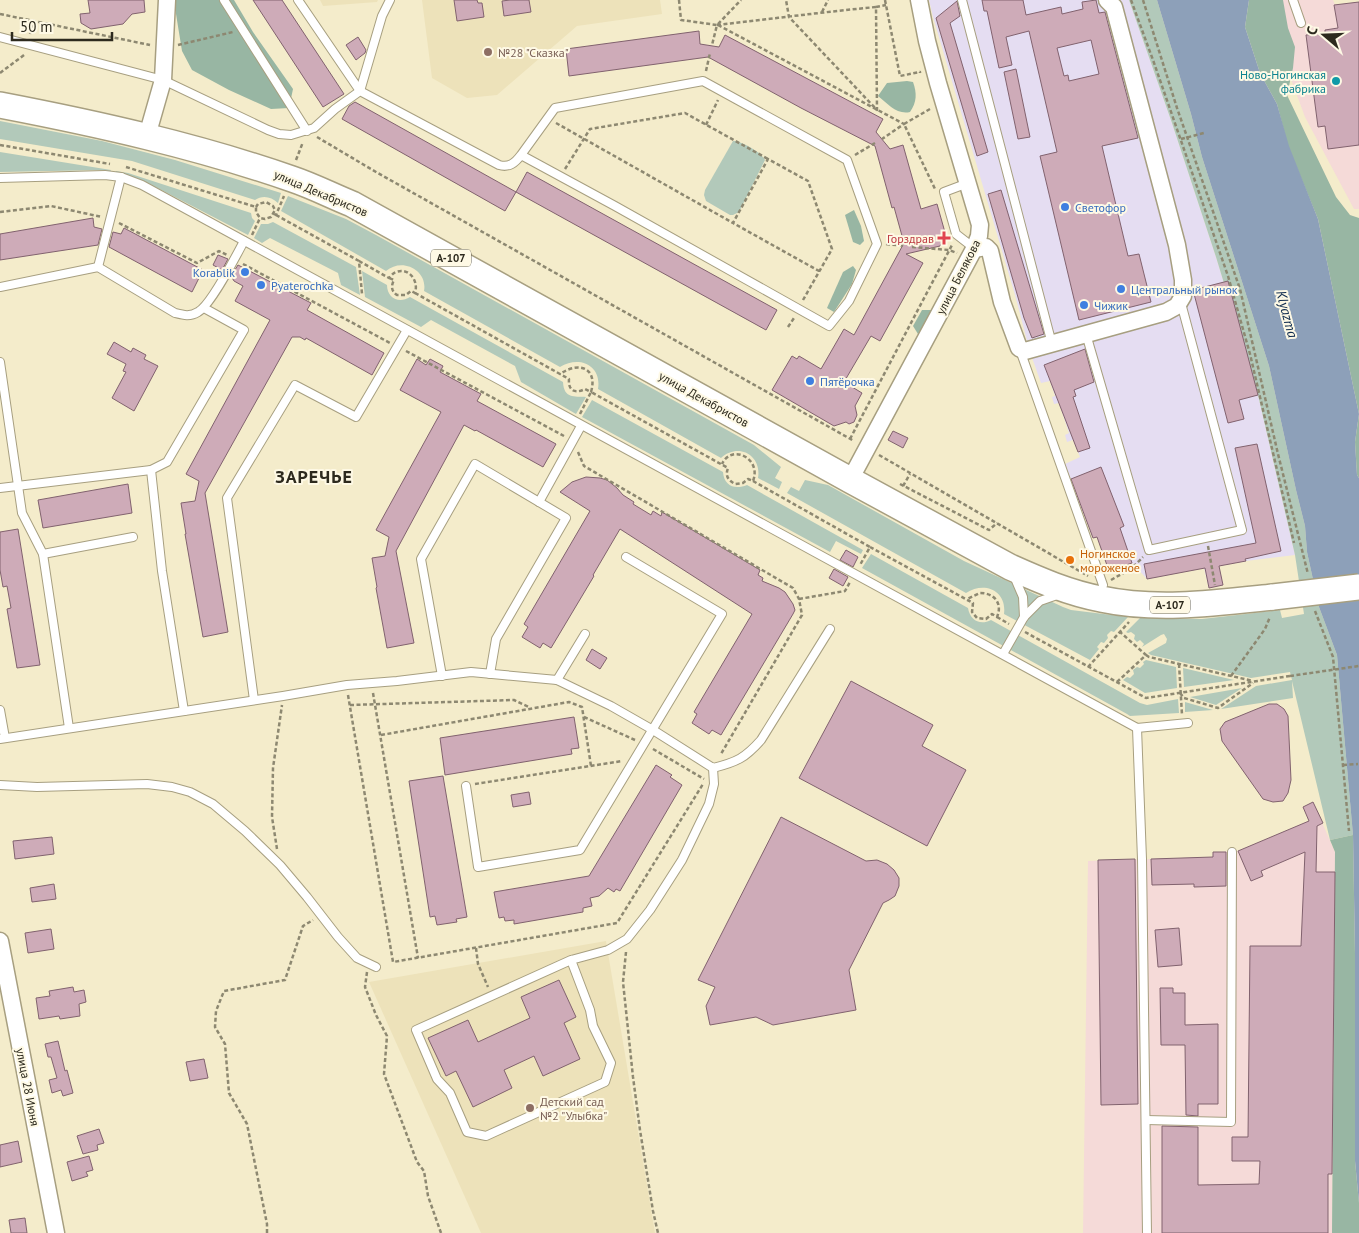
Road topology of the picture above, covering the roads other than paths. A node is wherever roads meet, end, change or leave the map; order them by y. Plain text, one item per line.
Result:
1 (167, 0) edge
2 (224, 0) edge
3 (298, 0) edge
4 (390, 0) edge
5 (934, 0) edge
6 (962, 0) edge
7 (1107, 0) edge
8 (1293, 0) edge
9 (920, 6) edge
10 (1301, 23) dead end
11 (0, 37) edge
12 (163, 80) junction
13 (360, 91) junction
14 (0, 104) edge
15 (307, 131) junction
16 (147, 136) junction
17 (520, 156) junction
18 (121, 177) junction
19 (0, 178) edge
20 (968, 183) junction
21 (244, 241) junction
22 (974, 249) junction
23 (98, 267) junction
24 (0, 287) edge
25 (1180, 301) junction
26 (204, 308) junction
27 (407, 330) junction
28 (1086, 334) junction
29 (1052, 344) junction
30 (1019, 348) junction
31 (0, 362) edge
32 (582, 426) junction
33 (151, 470) junction
34 (850, 480) junction
35 (18, 486) junction
36 (0, 488) edge
37 (539, 502) junction
38 (133, 537) dead end
39 (42, 554) junction
40 (626, 557) dead end
41 (1010, 567) junction
42 (1103, 585) road end
43 (1359, 587) edge
44 (1068, 591) junction
45 (1024, 617) junction
46 (830, 629) dead end
47 (585, 634) dead end
48 (1002, 654) junction
49 (490, 674) junction
50 (442, 676) junction
51 (557, 680) junction
52 (254, 700) junction
53 (0, 710) edge
54 (184, 710) junction
55 (1188, 723) dead end
56 (69, 728) junction
57 (1137, 728) junction
58 (653, 730) junction
59 (3, 739) edge
60 (713, 768) junction
61 (0, 785) edge
62 (466, 786) road end
63 (1232, 852) dead end
64 (0, 941) edge
65 (571, 960) junction
66 (376, 967) dead end
67 (1146, 1120) junction
68 (56, 1233) edge
69 (1147, 1233) edge

1 - 12 street
2 - 15 lane
3 - 13 lane
4 - 13 lane
5 - 9 street
6 - 29 lane
7 - 25 street
8 - 10 lane
9 - 20 street, улица Белякова
11 - 12 lane
12 - 15 lane
12 - 16 street
13 - 15 lane
13 - 17 lane
14 - 16 main road, улица Декабристов / А-107
16 - 34 main road, улица Декабристов / А-107
17 - 17 lane
18 - 19 lane
18 - 21 lane
18 - 23 lane
20 - 22 street, улица Белякова
20 - 22 lane
21 - 26 lane
21 - 27 lane
22 - 30 street
22 - 34 street, улица Белякова
23 - 24 lane
23 - 26 lane
25 - 28 street
25 - 28 lane
26 - 33 lane
27 - 32 lane
27 - 52 lane
28 - 29 street
29 - 30 street
30 - 42 lane
31 - 35 lane
32 - 37 lane
32 - 48 lane
33 - 35 lane
33 - 54 lane
34 - 41 main road, улица Декабристов / А-107
35 - 36 lane
35 - 39 lane
37 - 49 lane
37 - 50 lane
38 - 39 lane
39 - 56 lane
40 - 58 lane
41 - 44 main road, улица Декабристов / А-107
41 - 45 lane
43 - 44 main road, улица Декабристов / А-107, bridge
44 - 45 lane
45 - 48 lane
46 - 60 lane
47 - 51 lane
48 - 57 lane
49 - 50 lane
49 - 51 lane
50 - 52 lane
51 - 58 lane
52 - 54 lane
53 - 59 lane
54 - 56 lane
55 - 57 lane
56 - 59 lane
57 - 67 lane
58 - 60 lane
58 - 62 lane
60 - 65 lane
61 - 66 lane
63 - 67 lane
64 - 68 street, улица 28 Июня
65 - 65 lane
67 - 69 lane

